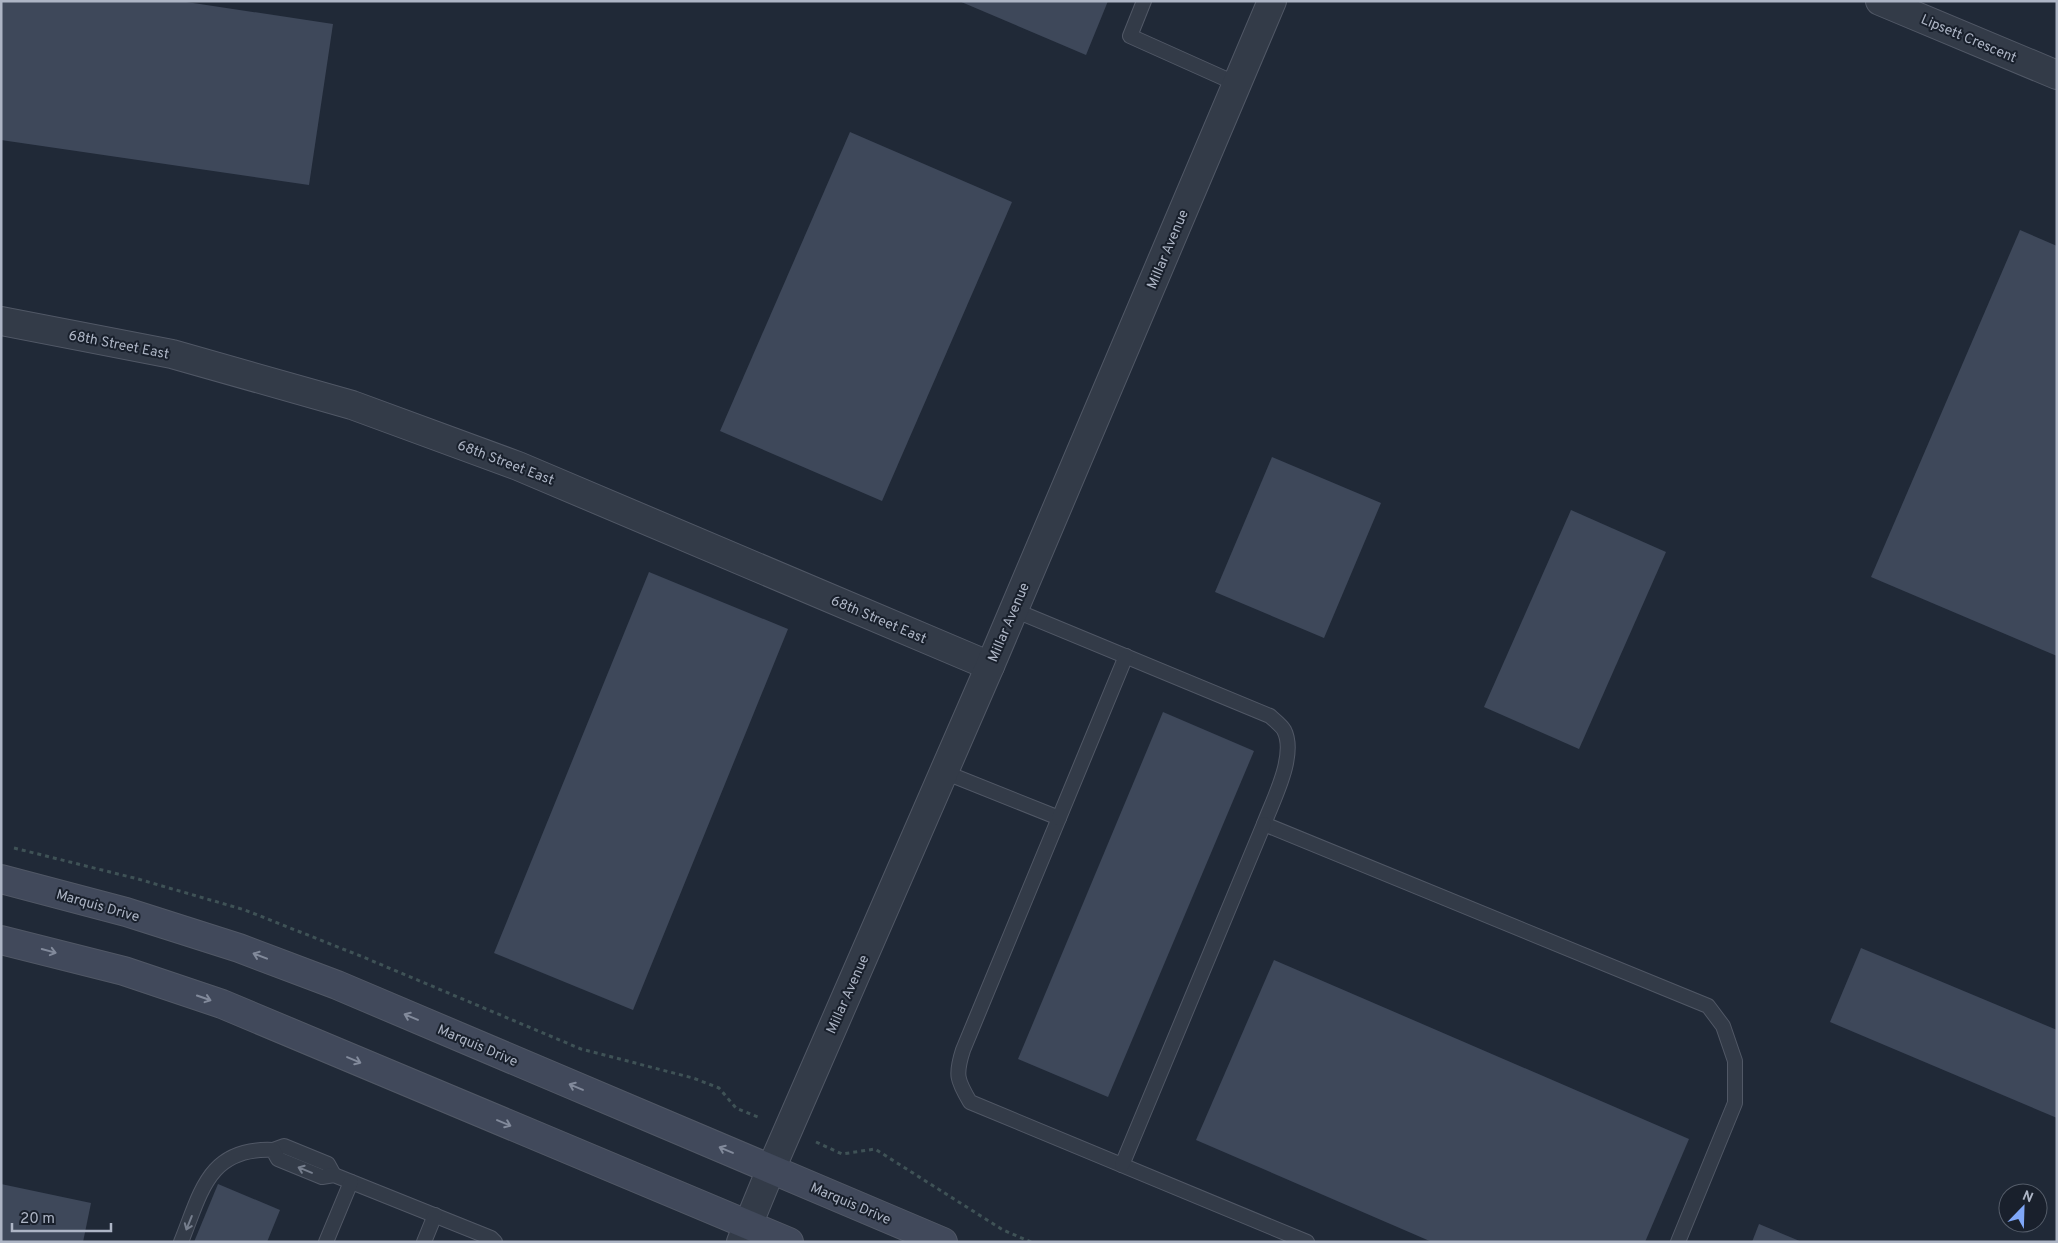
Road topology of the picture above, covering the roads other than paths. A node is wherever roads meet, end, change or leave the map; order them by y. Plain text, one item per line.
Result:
1 (1144, 1) edge
2 (1272, 1) edge
3 (1880, 1) edge
4 (2057, 75) edge
5 (1237, 84) junction
6 (1, 321) edge
7 (1014, 610) junction
8 (1126, 656) junction
9 (990, 666) junction
10 (944, 772) junction
11 (1059, 818) junction
12 (1264, 824) junction
13 (1, 879) edge
14 (1, 940) edge
15 (1122, 1165) junction
16 (771, 1169) junction
17 (351, 1182) junction
18 (435, 1215) junction
19 (745, 1233) edge
20 (181, 1242) edge
21 (326, 1242) edge
22 (424, 1242) edge
23 (495, 1242) edge
24 (789, 1242) edge
25 (943, 1242) edge
26 (1307, 1242) edge
27 (1678, 1242) edge

1 - 5 lane
2 - 5 street, Millar Avenue
3 - 4 street, Lipsett Crescent
5 - 7 street, Millar Avenue
6 - 9 street, 68th Street East
7 - 8 lane
7 - 9 street, Millar Avenue
8 - 11 lane
8 - 12 lane
9 - 10 street, Millar Avenue
10 - 11 lane
10 - 16 street, Millar Avenue
11 - 15 lane
12 - 15 lane
12 - 27 lane
16 -> 13 main road, Marquis Drive
14 -> 19 main road
15 - 26 lane
16 - 19 street, Millar Avenue
16 - 25 main road, Marquis Drive
17 - 18 lane
17 -> 20 lane
17 - 21 lane
18 - 22 lane
18 - 23 lane
19 - 24 main road

